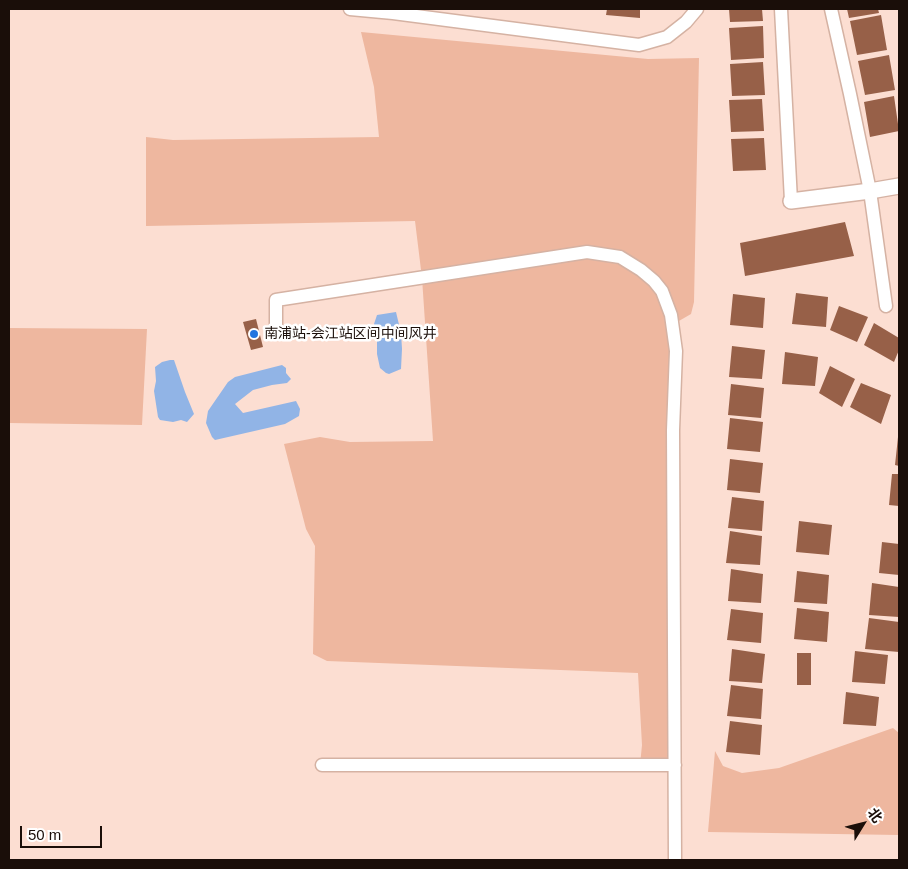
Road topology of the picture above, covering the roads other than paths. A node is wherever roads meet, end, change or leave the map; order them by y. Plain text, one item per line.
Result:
1 (350, 9) edge
2 (697, 9) edge
3 (781, 9) edge
4 (831, 9) edge
5 (393, 11) edge
6 (899, 186) edge
7 (870, 191) junction
8 (791, 201) joint
9 (886, 306) dead end
10 (276, 328) dead end
11 (322, 765) dead end
12 (675, 766) junction
13 (675, 860) edge

1 - 5 street
2 - 5 street
3 - 8 street
4 - 7 street
6 - 7 street
7 - 8 street
7 - 9 street
10 - 12 street
11 - 12 street
12 - 13 street

